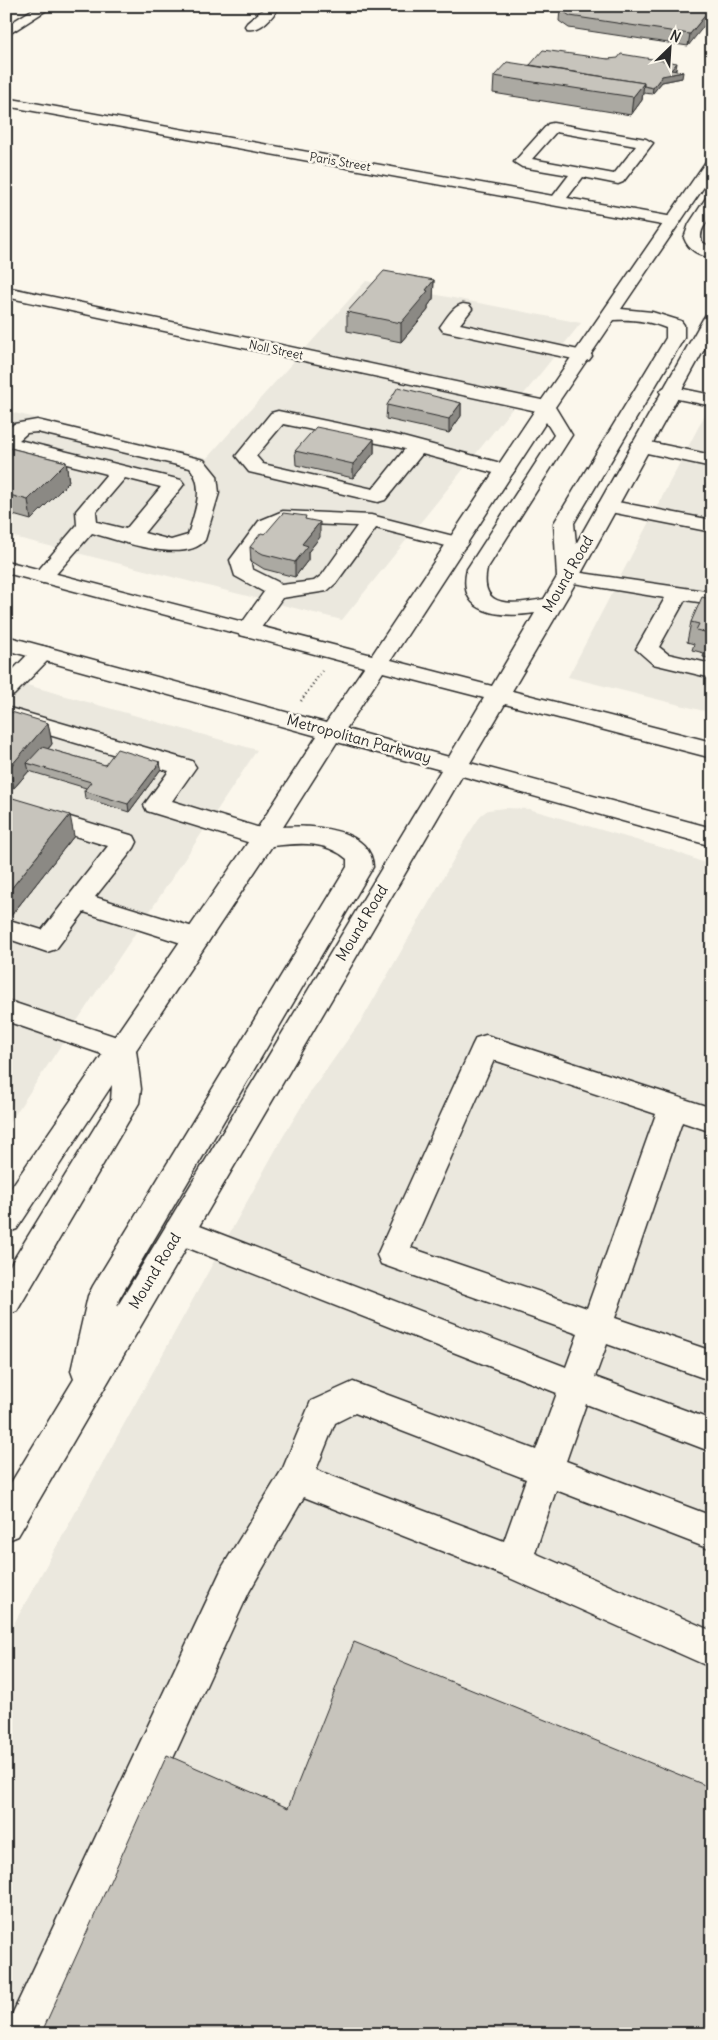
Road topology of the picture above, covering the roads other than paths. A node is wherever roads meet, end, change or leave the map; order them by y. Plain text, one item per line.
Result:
1 (47, 6) edge
2 (274, 6) edge
3 (252, 26) dead end
4 (6, 32) edge
5 (6, 102) edge
6 (712, 164) edge
7 (579, 172) junction
8 (557, 201) junction
9 (712, 201) edge
10 (673, 222) junction
11 (712, 253) edge
12 (6, 292) edge
13 (463, 309) dead end
14 (611, 315) junction
15 (712, 319) edge
16 (582, 356) junction
17 (669, 392) junction
18 (712, 401) edge
19 (546, 407) junction
20 (6, 442) edge
21 (640, 446) junction
22 (417, 447) junction
23 (712, 461) edge
24 (505, 470) junction
25 (120, 471) junction
26 (606, 506) junction
27 (371, 521) junction
28 (87, 526) junction
29 (712, 526) edge
30 (130, 536) junction
31 (458, 543) junction
32 (6, 568) edge
33 (43, 577) junction
34 (568, 577) junction
35 (275, 592) junction
36 (677, 594) junction
37 (712, 598) edge
38 (550, 605) junction
39 (248, 630) junction
40 (6, 643) edge
41 (42, 653) junction
42 (377, 663) junction
43 (712, 671) edge
44 (6, 690) edge
45 (499, 694) junction
46 (6, 714) edge
47 (332, 732) junction
48 (712, 750) edge
49 (456, 766) junction
50 (6, 806) edge
51 (264, 838) junction
52 (712, 838) edge
53 (78, 901) junction
54 (6, 928) edge
55 (197, 938) junction
56 (6, 1010) edge
57 (122, 1050) junction
58 (673, 1108) junction
59 (712, 1120) edge
60 (6, 1220) edge
61 (179, 1231) junction
62 (6, 1301) edge
63 (597, 1327) junction
64 (712, 1366) edge
65 (576, 1387) junction
66 (81, 1396) junction
67 (712, 1436) edge
68 (547, 1470) junction
69 (296, 1478) junction
70 (9, 1512) edge
71 (712, 1533) edge
72 (514, 1562) junction
73 (712, 1650) edge
74 (26, 2034) edge

1 - 4 main road
2 - 3 main road
5 - 8 main road, Paris Street
6 - 10 main road
7 - 7 main road
7 - 8 main road
8 - 10 main road, Paris Street
9 - 11 main road
10 - 14 main road
12 - 19 main road, Noll Street
13 - 16 main road
14 - 16 main road
14 - 34 main road
15 - 17 main road, Mound Road
16 - 19 main road
17 - 18 main road
17 - 21 main road, Mound Road
19 - 24 main road
19 - 38 main road
20 - 25 main road
20 - 30 main road
21 - 23 main road
21 - 26 main road, Mound Road
22 - 22 main road
22 - 24 main road
24 - 31 main road
25 - 28 main road
25 - 30 main road
26 - 29 main road
26 - 34 main road, Mound Road
27 - 31 main road
27 - 35 main road
27 - 35 main road
28 - 30 main road
28 - 33 main road
31 - 42 main road
32 - 33 main road
33 - 39 main road
34 - 36 main road
34 - 38 main road, Mound Road
35 - 39 main road
36 - 37 main road
36 - 43 main road
38 - 45 main road, Mound Road
39 - 42 main road
40 - 41 main road, Metropolitan Parkway
41 - 44 main road
41 - 47 main road, Metropolitan Parkway
42 - 45 main road
42 - 47 main road
45 - 48 main road
45 - 49 main road, Mound Road
46 - 51 main road
47 - 49 main road, Metropolitan Parkway
47 - 51 main road
49 - 52 main road, Metropolitan Parkway
49 - 61 main road, Mound Road
50 - 53 main road
51 - 55 main road
51 - 66 main road
53 - 54 main road
53 - 55 main road
55 - 57 main road
56 - 57 main road
57 - 60 main road
57 - 62 main road
58 - 59 main road
58 - 63 main road
58 - 63 main road
61 - 65 main road
61 - 66 main road, Mound Road
63 - 64 main road
63 - 65 main road
65 - 67 main road
65 - 68 main road
66 - 70 main road, Mound Road
68 - 69 main road
68 - 71 main road
68 - 72 main road
69 - 72 main road
69 - 74 main road
72 - 73 main road

